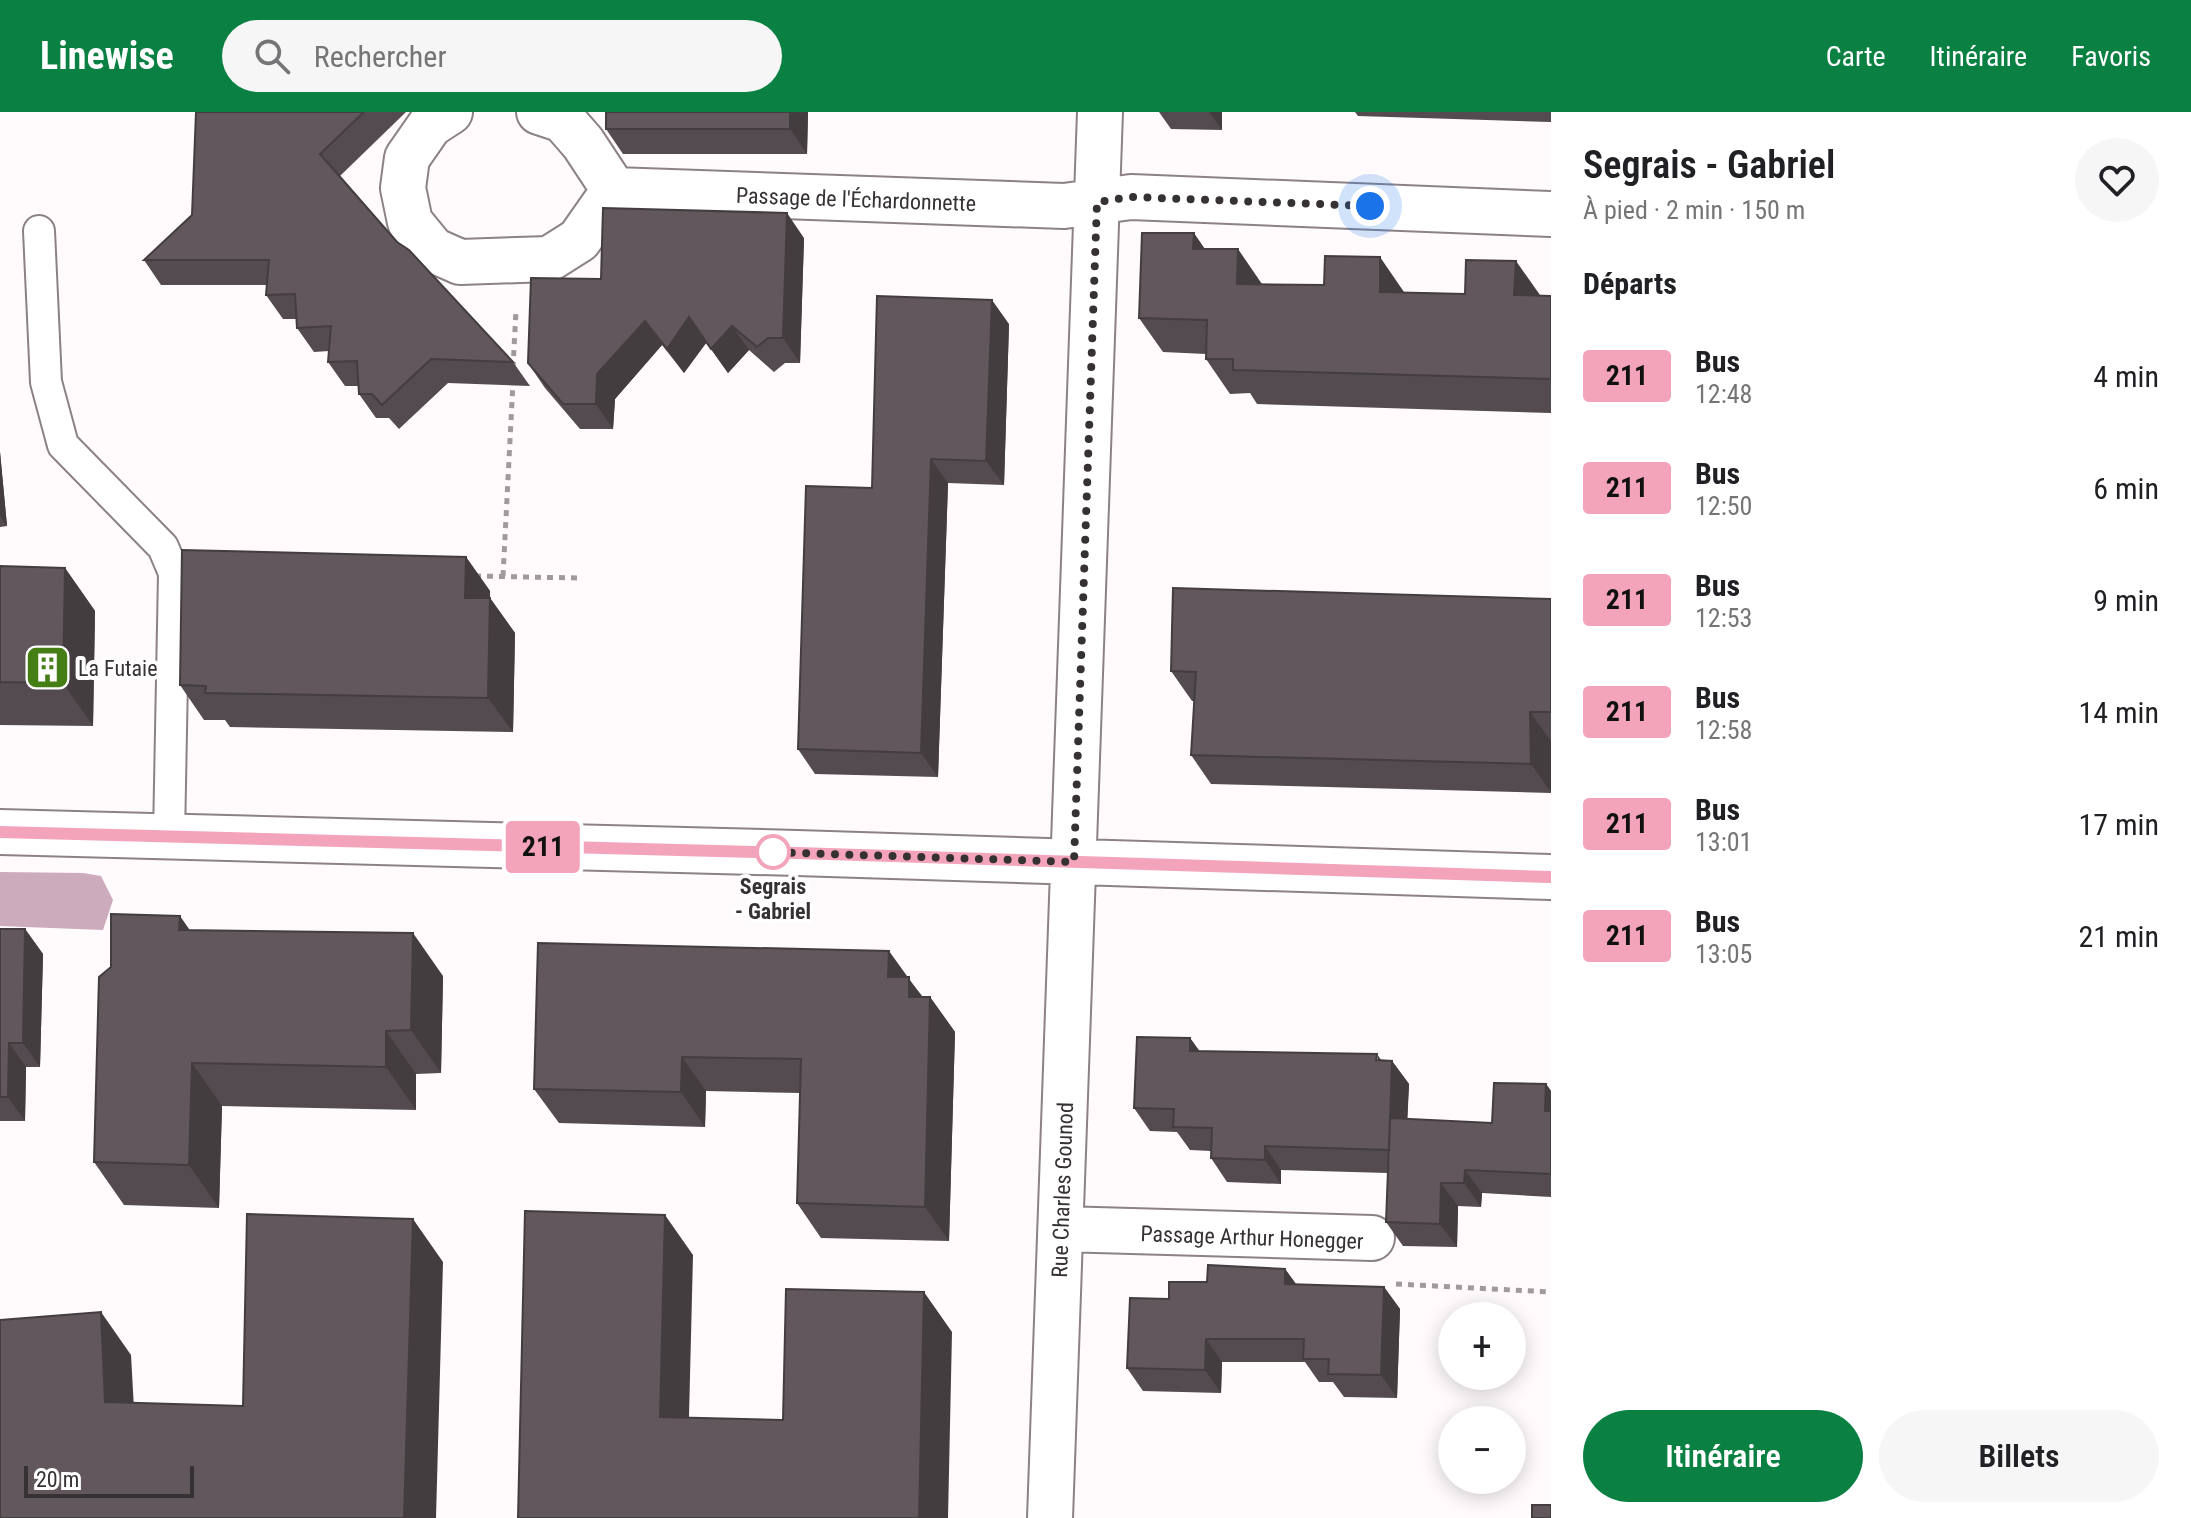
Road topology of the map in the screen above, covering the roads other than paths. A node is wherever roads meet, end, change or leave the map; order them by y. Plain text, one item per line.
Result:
1 (450, 112) edge
2 (539, 112) edge
3 (1100, 112) edge
4 (614, 190) junction
5 (1097, 202) junction
6 (1551, 214) edge
7 (39, 231) dead end
8 (0, 832) edge
9 (169, 837) junction
10 (1074, 862) junction
11 (1551, 877) edge
12 (1061, 1229) junction
13 (1372, 1238) road end
14 (1050, 1518) edge

1 - 4 street
2 - 4 street
3 - 5 street, Rue Charles Gounod
4 - 5 street, Passage de l'Échardonnette
5 - 6 street, Passage de l'Échardonnette
5 - 10 street, Rue Charles Gounod
7 - 9 lane
8 - 9 street
9 - 10 street
10 - 11 street
10 - 12 street, Rue Charles Gounod
12 - 13 street, Passage Arthur Honegger
12 - 14 street, Rue Charles Gounod

